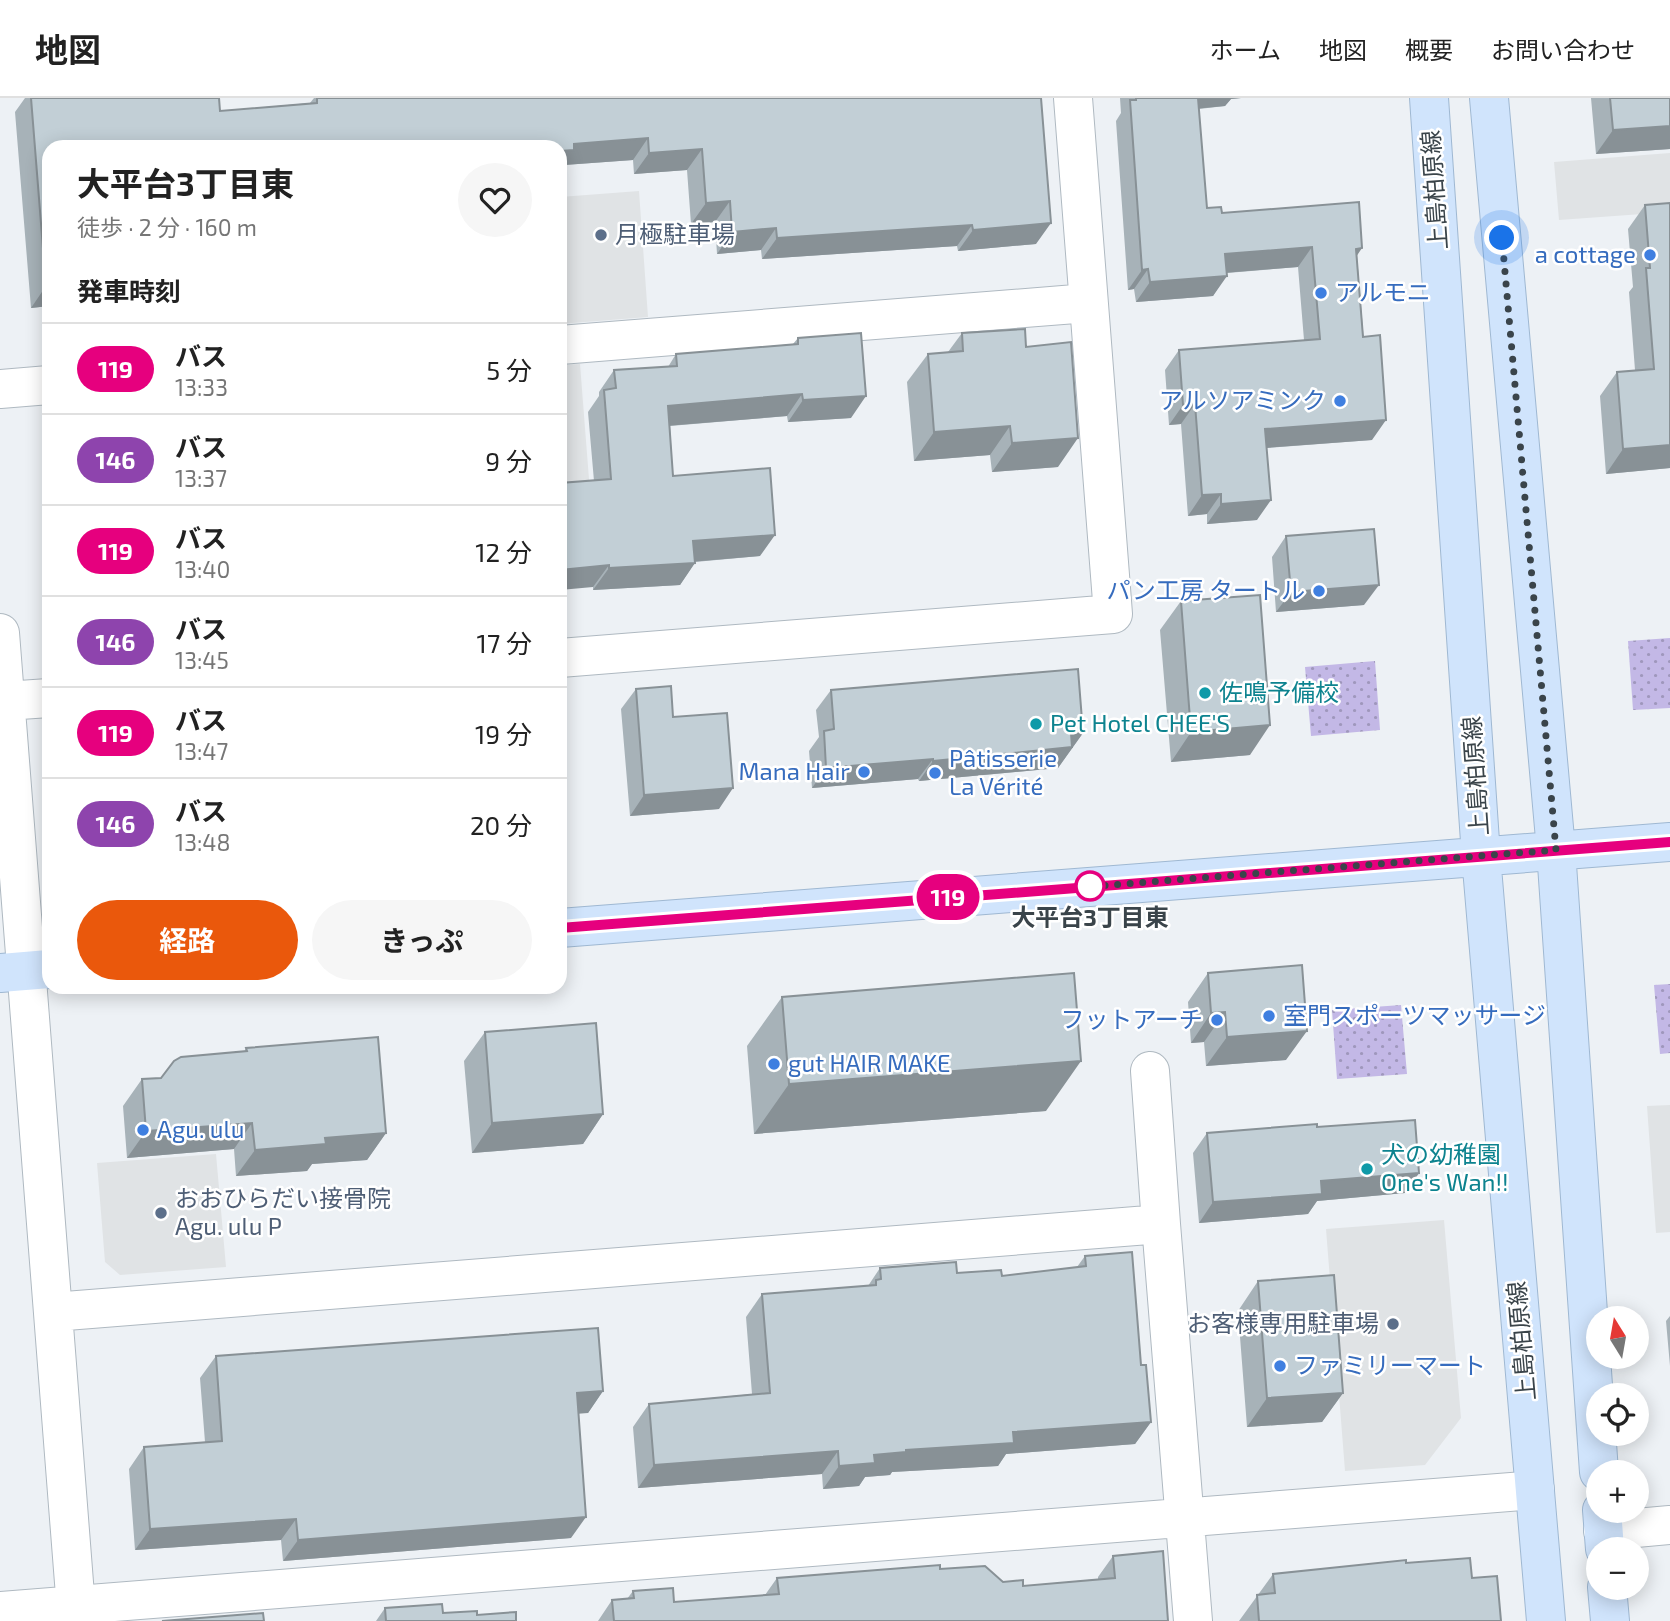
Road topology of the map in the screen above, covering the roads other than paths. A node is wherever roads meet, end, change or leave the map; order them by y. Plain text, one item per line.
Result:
1 (1073, 98) edge
2 (1429, 98) edge
3 (1489, 98) edge
4 (1088, 303) junction
5 (567, 344) edge
6 (42, 386) edge
7 (0, 389) edge
8 (0, 634) edge
9 (567, 657) edge
10 (42, 698) edge
11 (5, 701) junction
12 (1670, 842) edge
13 (1556, 850) junction
14 (1481, 856) junction
15 (567, 927) edge
16 (25, 971) edge
17 (1150, 1071) dead end
18 (1161, 1224) junction
19 (53, 1312) junction
20 (1598, 1460) edge
21 (1535, 1490) junction
22 (1184, 1517) junction
23 (1670, 1525) edge
24 (1603, 1530) edge
25 (1608, 1600) edge
26 (0, 1611) edge
27 (76, 1613) edge
28 (1193, 1621) edge
29 (1546, 1621) edge
30 (1610, 1621) edge

1 - 4 street
2 - 14 street, 上島柏原線
3 - 13 street
4 - 5 street
4 - 9 street
6 - 7 street
8 - 11 street
10 - 11 street
11 - 16 street
12 - 13 street
13 - 14 street
13 - 20 street
14 - 15 street
14 - 21 street, 上島柏原線
16 - 19 street
17 - 18 street
18 - 19 street
18 - 22 street
19 - 27 street
21 - 22 street
21 - 29 street, 上島柏原線
22 - 27 street
22 - 28 street
23 - 24 street
25 - 30 street
26 - 27 street

